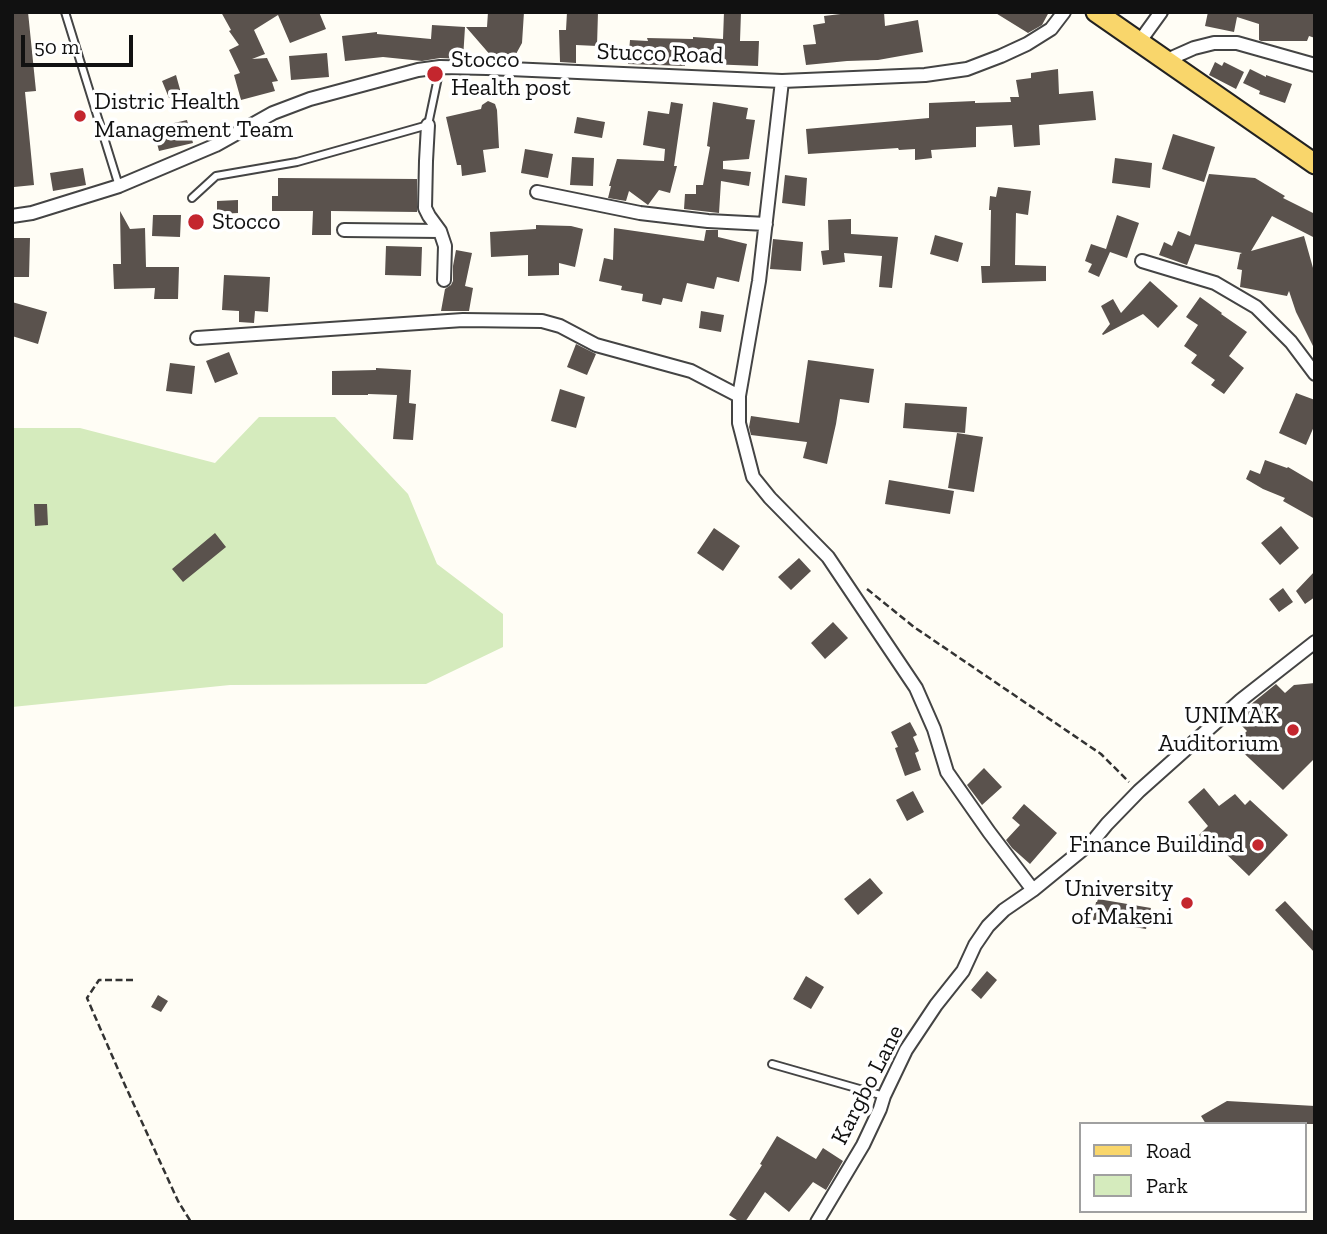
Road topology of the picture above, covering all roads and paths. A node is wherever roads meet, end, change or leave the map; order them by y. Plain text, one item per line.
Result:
1 (65, 12) edge
2 (1065, 12) edge
3 (1096, 12) edge
4 (1161, 12) edge
5 (1140, 41) junction
6 (1167, 60) junction
7 (1315, 65) edge
8 (440, 67) junction
9 (782, 80) junction
10 (428, 125) junction
11 (1315, 164) edge
12 (119, 186) junction
13 (537, 192) dead end
14 (192, 198) dead end
15 (12, 216) edge
16 (766, 224) junction
17 (344, 230) dead end
18 (440, 230) junction
19 (1142, 261) dead end
20 (444, 281) dead end
21 (197, 338) dead end
22 (1315, 374) edge
23 (739, 396) junction
24 (860, 583) dead end
25 (1315, 642) edge
26 (1139, 791) junction
27 (1033, 890) junction
28 (133, 980) dead end
29 (772, 1064) dead end
30 (884, 1096) junction
31 (191, 1222) edge
32 (817, 1222) edge

1 - 12 lane
2 - 9 street, Stucco Road
3 - 5 main road
4 - 5 street
5 - 6 main road
6 - 7 street
6 - 11 main road
8 - 9 street, Stucco Road
8 - 10 lane
8 - 12 street, Stucco Road
9 - 16 street
10 - 14 lane
10 - 18 street
12 - 15 street, Stucco Road
13 - 16 street
16 - 23 street
17 - 18 street
18 - 20 street
19 - 22 street
21 - 23 street
23 - 27 street
24 - 26 path
25 - 26 street
26 - 27 street
27 - 30 street, Kargbo Lane
28 - 31 path
29 - 30 lane
30 - 32 street, Kargbo Lane

